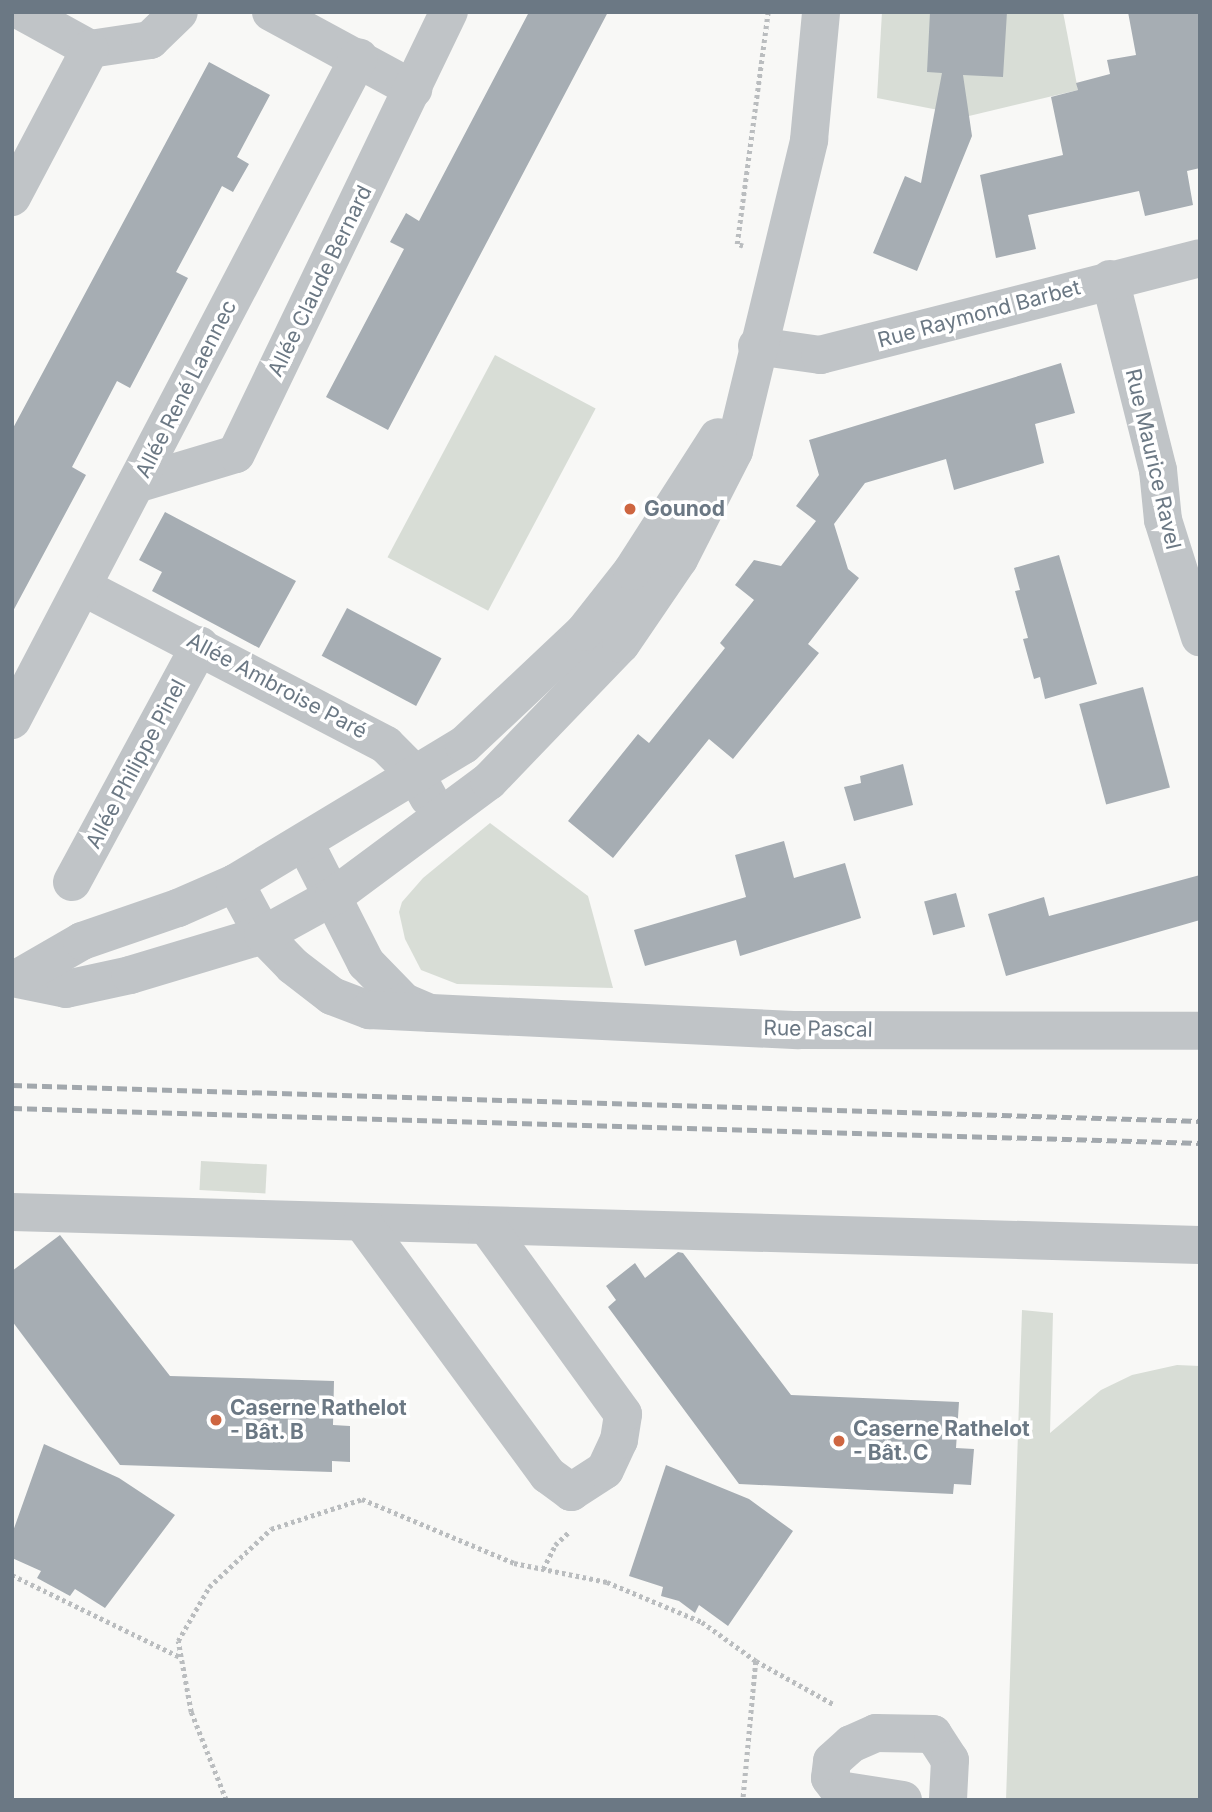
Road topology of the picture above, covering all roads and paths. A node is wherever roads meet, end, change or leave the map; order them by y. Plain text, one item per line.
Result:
1 (23, 12) edge
2 (179, 12) edge
3 (271, 12) edge
4 (449, 12) edge
5 (768, 12) edge
6 (821, 12) edge
7 (90, 49) junction
8 (359, 57) junction
9 (413, 89) junction
10 (12, 197) edge
11 (752, 248) dead end
12 (1200, 258) edge
13 (1110, 279) junction
14 (757, 346) junction
15 (745, 394) junction
16 (136, 485) junction
17 (85, 588) junction
18 (1200, 637) edge
19 (200, 645) junction
20 (12, 720) edge
21 (416, 775) junction
22 (440, 818) junction
23 (305, 843) junction
24 (72, 882) dead end
25 (235, 883) junction
26 (334, 896) junction
27 (262, 935) junction
28 (15, 978) edge
29 (436, 1015) junction
30 (1200, 1031) edge
31 (12, 1212) edge
32 (362, 1222) junction
33 (487, 1226) junction
34 (1200, 1245) edge
35 (12, 1575) edge
36 (181, 1658) junction
37 (756, 1661) junction
38 (872, 1735) junction
39 (226, 1800) edge
40 (743, 1800) edge
41 (903, 1800) edge
42 (948, 1800) edge

1 - 7 street
2 - 7 street
3 - 8 street
4 - 9 street, Allée Claude Bernard
5 - 11 path
6 - 14 street
7 - 10 street
8 - 9 street
8 - 16 street, Allée René Laennec
9 - 16 street, Allée Claude Bernard
12 - 13 street, Rue Raymond Barbet
13 - 14 street, Rue Raymond Barbet
13 - 18 street, Rue Maurice Ravel
14 - 15 street
15 - 21 street
15 - 22 street
16 - 17 street, Allée René Laennec
17 - 19 street, Allée Ambroise Paré
17 - 20 street, Allée René Laennec
19 - 21 street, Allée Ambroise Paré
19 - 24 street, Allée Philippe Pinel
21 - 22 street, Allée Ambroise Paré
21 - 23 street
22 - 26 street
23 - 25 street
23 - 26 street, Rue Pascal
25 - 27 street, Rue Pascal
25 - 28 street
26 - 27 street
26 - 29 street, Rue Pascal
27 - 28 street
27 - 29 street, Rue Pascal
29 - 30 street, Rue Pascal
31 - 32 street
32 - 33 street
32 - 33 street
33 - 34 street
35 - 36 path
36 - 37 path
36 - 39 path
37 - 38 path
37 - 40 path
38 - 41 street
38 - 42 street

